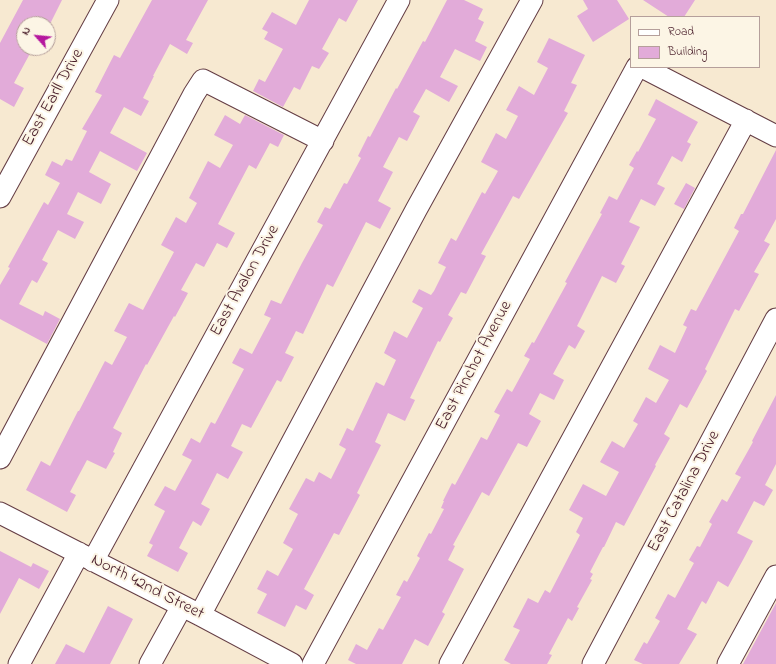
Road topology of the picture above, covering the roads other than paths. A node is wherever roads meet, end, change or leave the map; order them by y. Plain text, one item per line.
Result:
1 (108, 0) edge
2 (399, 0) edge
3 (532, 0) edge
4 (636, 68) edge
5 (644, 68) edge
6 (746, 120) junction
7 (776, 136) edge
8 (323, 141) junction
9 (0, 197) edge
10 (776, 319) edge
11 (0, 458) edge
12 (0, 513) edge
13 (86, 557) junction
14 (776, 576) edge
15 (191, 610) junction
16 (285, 662) edge
17 (19, 664) edge
18 (150, 664) edge
19 (313, 664) edge
20 (450, 664) edge
21 (593, 664) edge
22 (728, 664) edge

1 - 9 street, East Earll Drive
2 - 8 street, East Avalon Drive
3 - 15 street
4 - 19 street, East Pinchot Avenue
5 - 6 street
6 - 7 street
6 - 20 street
8 - 11 street
8 - 13 street, East Avalon Drive
10 - 21 street, East Catalina Drive
12 - 13 street, North 42nd Street
13 - 15 street, North 42nd Street
13 - 17 street, East Avalon Drive
14 - 22 street
15 - 16 street, North 42nd Street
15 - 18 street

